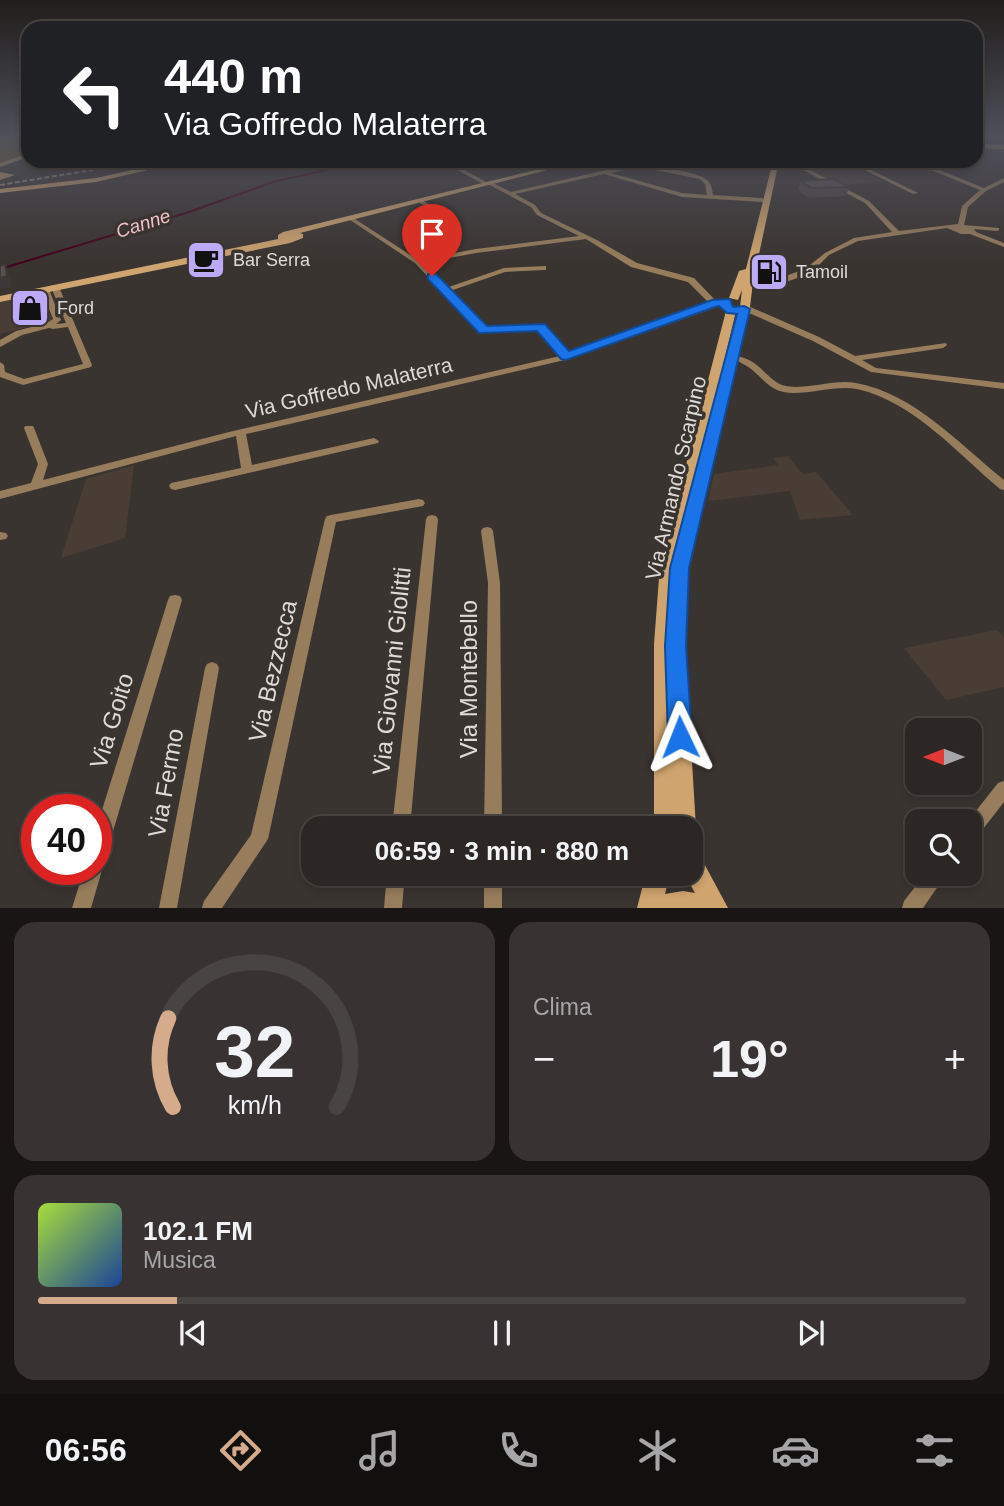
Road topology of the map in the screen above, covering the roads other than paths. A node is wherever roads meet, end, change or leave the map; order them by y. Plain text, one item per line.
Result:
1 (108, 177) edge
2 (477, 177) edge
3 (512, 177) edge
4 (513, 177) edge
5 (580, 177) edge
6 (621, 177) edge
7 (699, 177) edge
8 (769, 177) edge
9 (770, 177) edge
10 (820, 177) edge
11 (883, 177) edge
12 (953, 177) edge
13 (1004, 180) edge
14 (488, 183) junction
15 (984, 190) junction
16 (0, 191) edge
17 (915, 193) dead end
18 (510, 194) junction
19 (711, 198) junction
20 (762, 200) junction
21 (420, 201) junction
22 (445, 216) dead end
23 (350, 218) junction
24 (961, 228) junction
25 (1001, 228) edge
26 (898, 232) junction
27 (972, 232) junction
28 (289, 236) junction
29 (587, 237) junction
30 (1004, 245) edge
31 (417, 262) junction
32 (543, 268) dead end
33 (55, 287) junction
34 (446, 290) junction
35 (34, 292) junction
36 (0, 299) edge
37 (736, 302) junction
38 (72, 324) junction
39 (51, 325) junction
40 (0, 344) edge
41 (943, 345) dead end
42 (566, 356) junction
43 (731, 357) junction
44 (854, 359) junction
45 (0, 365) edge
46 (1004, 386) edge
47 (29, 428) dead end
48 (241, 433) junction
49 (374, 441) dead end
50 (247, 470) junction
51 (36, 486) junction
52 (175, 486) dead end
53 (1004, 486) edge
54 (0, 495) edge
55 (419, 503) dead end
56 (432, 519) dead end
57 (487, 531) dead end
58 (175, 600) dead end
59 (212, 668) dead end
60 (1004, 789) edge
61 (112, 806) edge
62 (402, 816) edge
63 (493, 816) edge
64 (666, 816) edge
65 (683, 816) edge
66 (982, 817) edge
67 (703, 884) edge
68 (88, 885) edge
69 (395, 886) edge
70 (493, 886) edge
71 (655, 886) edge
72 (927, 886) edge
73 (912, 906) edge
74 (81, 908) edge
75 (168, 908) edge
76 (211, 908) edge
77 (393, 908) edge
78 (493, 908) edge
79 (649, 908) edge
80 (659, 908) edge
81 (704, 908) edge
82 (716, 908) edge

1 - 16 street
2 - 14 street
3 - 14 street
4 - 14 street
5 - 18 street
6 - 19 street
7 - 19 street
8 - 20 street, Via Armando Scarpino
9 - 37 street, Via Armando Scarpino
10 - 26 street
11 - 17 street
12 - 15 street
13 - 15 street
14 - 18 street
14 - 21 street
14 - 28 street
15 - 24 street
18 - 29 street
19 - 20 street
20 - 37 street, Via Armando Scarpino
21 - 22 street
21 - 23 street
23 - 28 street
23 - 31 street
24 - 25 street
24 - 26 street
24 - 26 street
24 - 27 street
25 - 27 street
26 - 37 street
27 - 30 street
28 - 33 street
29 - 31 street
29 - 37 street
31 - 34 street
32 - 34 street
33 - 35 street
33 - 38 street
34 - 42 street
35 - 36 street
35 - 39 street
37 - 42 street, Via Goffredo Malaterra
37 - 43 street, Via Armando Scarpino
37 - 44 street
37 - 64 street, Via Armando Scarpino
38 - 39 street
38 - 45 street
39 - 40 street
41 - 44 street
42 - 48 street, Via Goffredo Malaterra
43 - 53 street
43 - 65 street, Via Armando Scarpino
44 - 46 street
47 - 51 street
48 - 50 street
48 - 51 street, Via Goffredo Malaterra
49 - 50 street
50 - 52 street
51 - 54 street, Via Goffredo Malaterra
55 - 76 street, Via Bezzecca
56 - 62 street, Via Giovanni Giolitti
57 - 63 street, Via Montebello
58 - 61 street, Via Goito
59 - 75 street, Via Fermo
60 - 66 street
67 - 82 street
68 - 74 street
69 - 77 street
70 - 78 street
71 - 79 street
72 - 73 street
80 - 81 street

